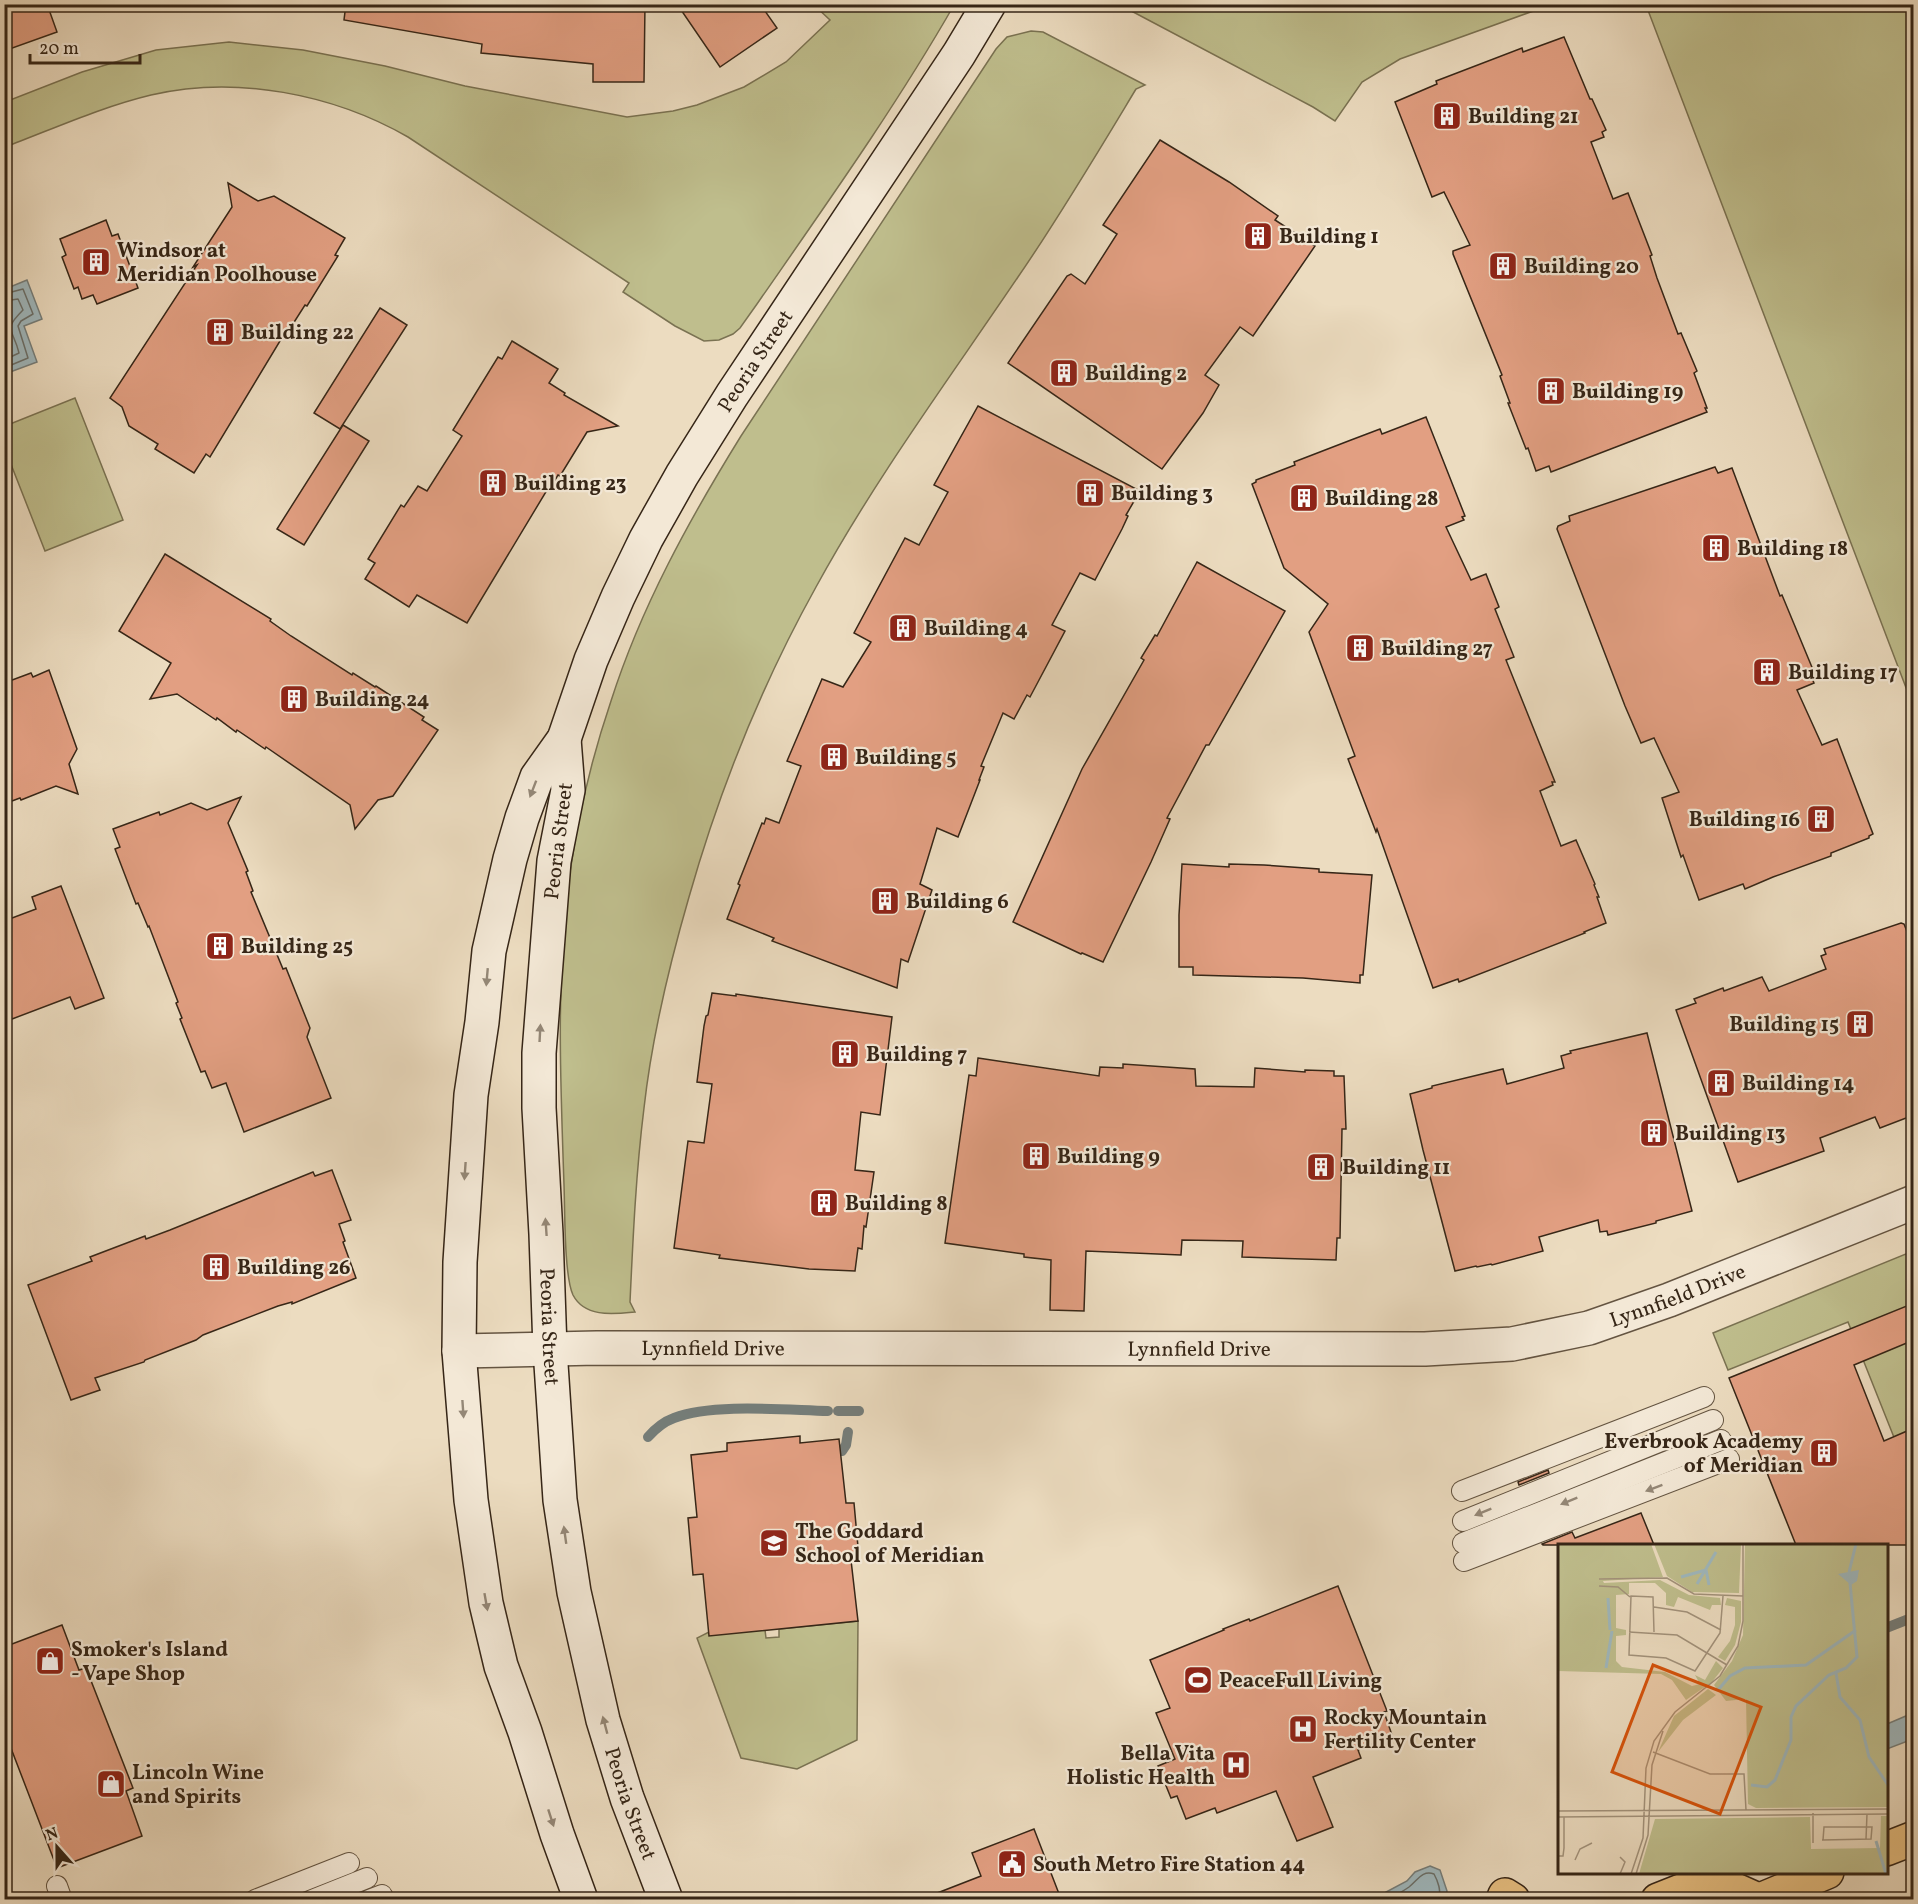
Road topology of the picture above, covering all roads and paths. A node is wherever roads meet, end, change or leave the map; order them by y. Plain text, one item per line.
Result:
1 (989, 4) edge
2 (564, 739) junction
3 (1914, 1202) edge
4 (550, 1349) junction
5 (459, 1351) junction
6 (1704, 1397) dead end
7 (1713, 1420) dead end
8 (1720, 1440) dead end
9 (1729, 1460) dead end
10 (1462, 1491) dead end
11 (1462, 1521) dead end
12 (1914, 1838) edge
13 (1888, 1849) edge
14 (349, 1863) dead end
15 (1822, 1874) edge
16 (367, 1878) dead end
17 (255, 1899) edge
18 (312, 1899) edge
19 (581, 1899) edge
20 (666, 1899) edge
21 (1503, 1899) edge
22 (1513, 1899) edge
23 (1658, 1899) edge
24 (1759, 1899) edge

1 - 2 main road, Peoria Street
4 -> 2 main road, Peoria Street
2 -> 5 main road, Peoria Street
3 - 4 main road, Lynnfield Drive
4 - 5 main road, Lynnfield Drive
20 -> 4 main road, Peoria Street
5 -> 19 main road, Peoria Street
6 - 10 lane
7 -> 11 lane
8 - 9 lane
12 - 13 main road
14 - 17 lane
15 - 24 main road
16 - 18 lane
21 - 22 main road
23 - 24 main road

